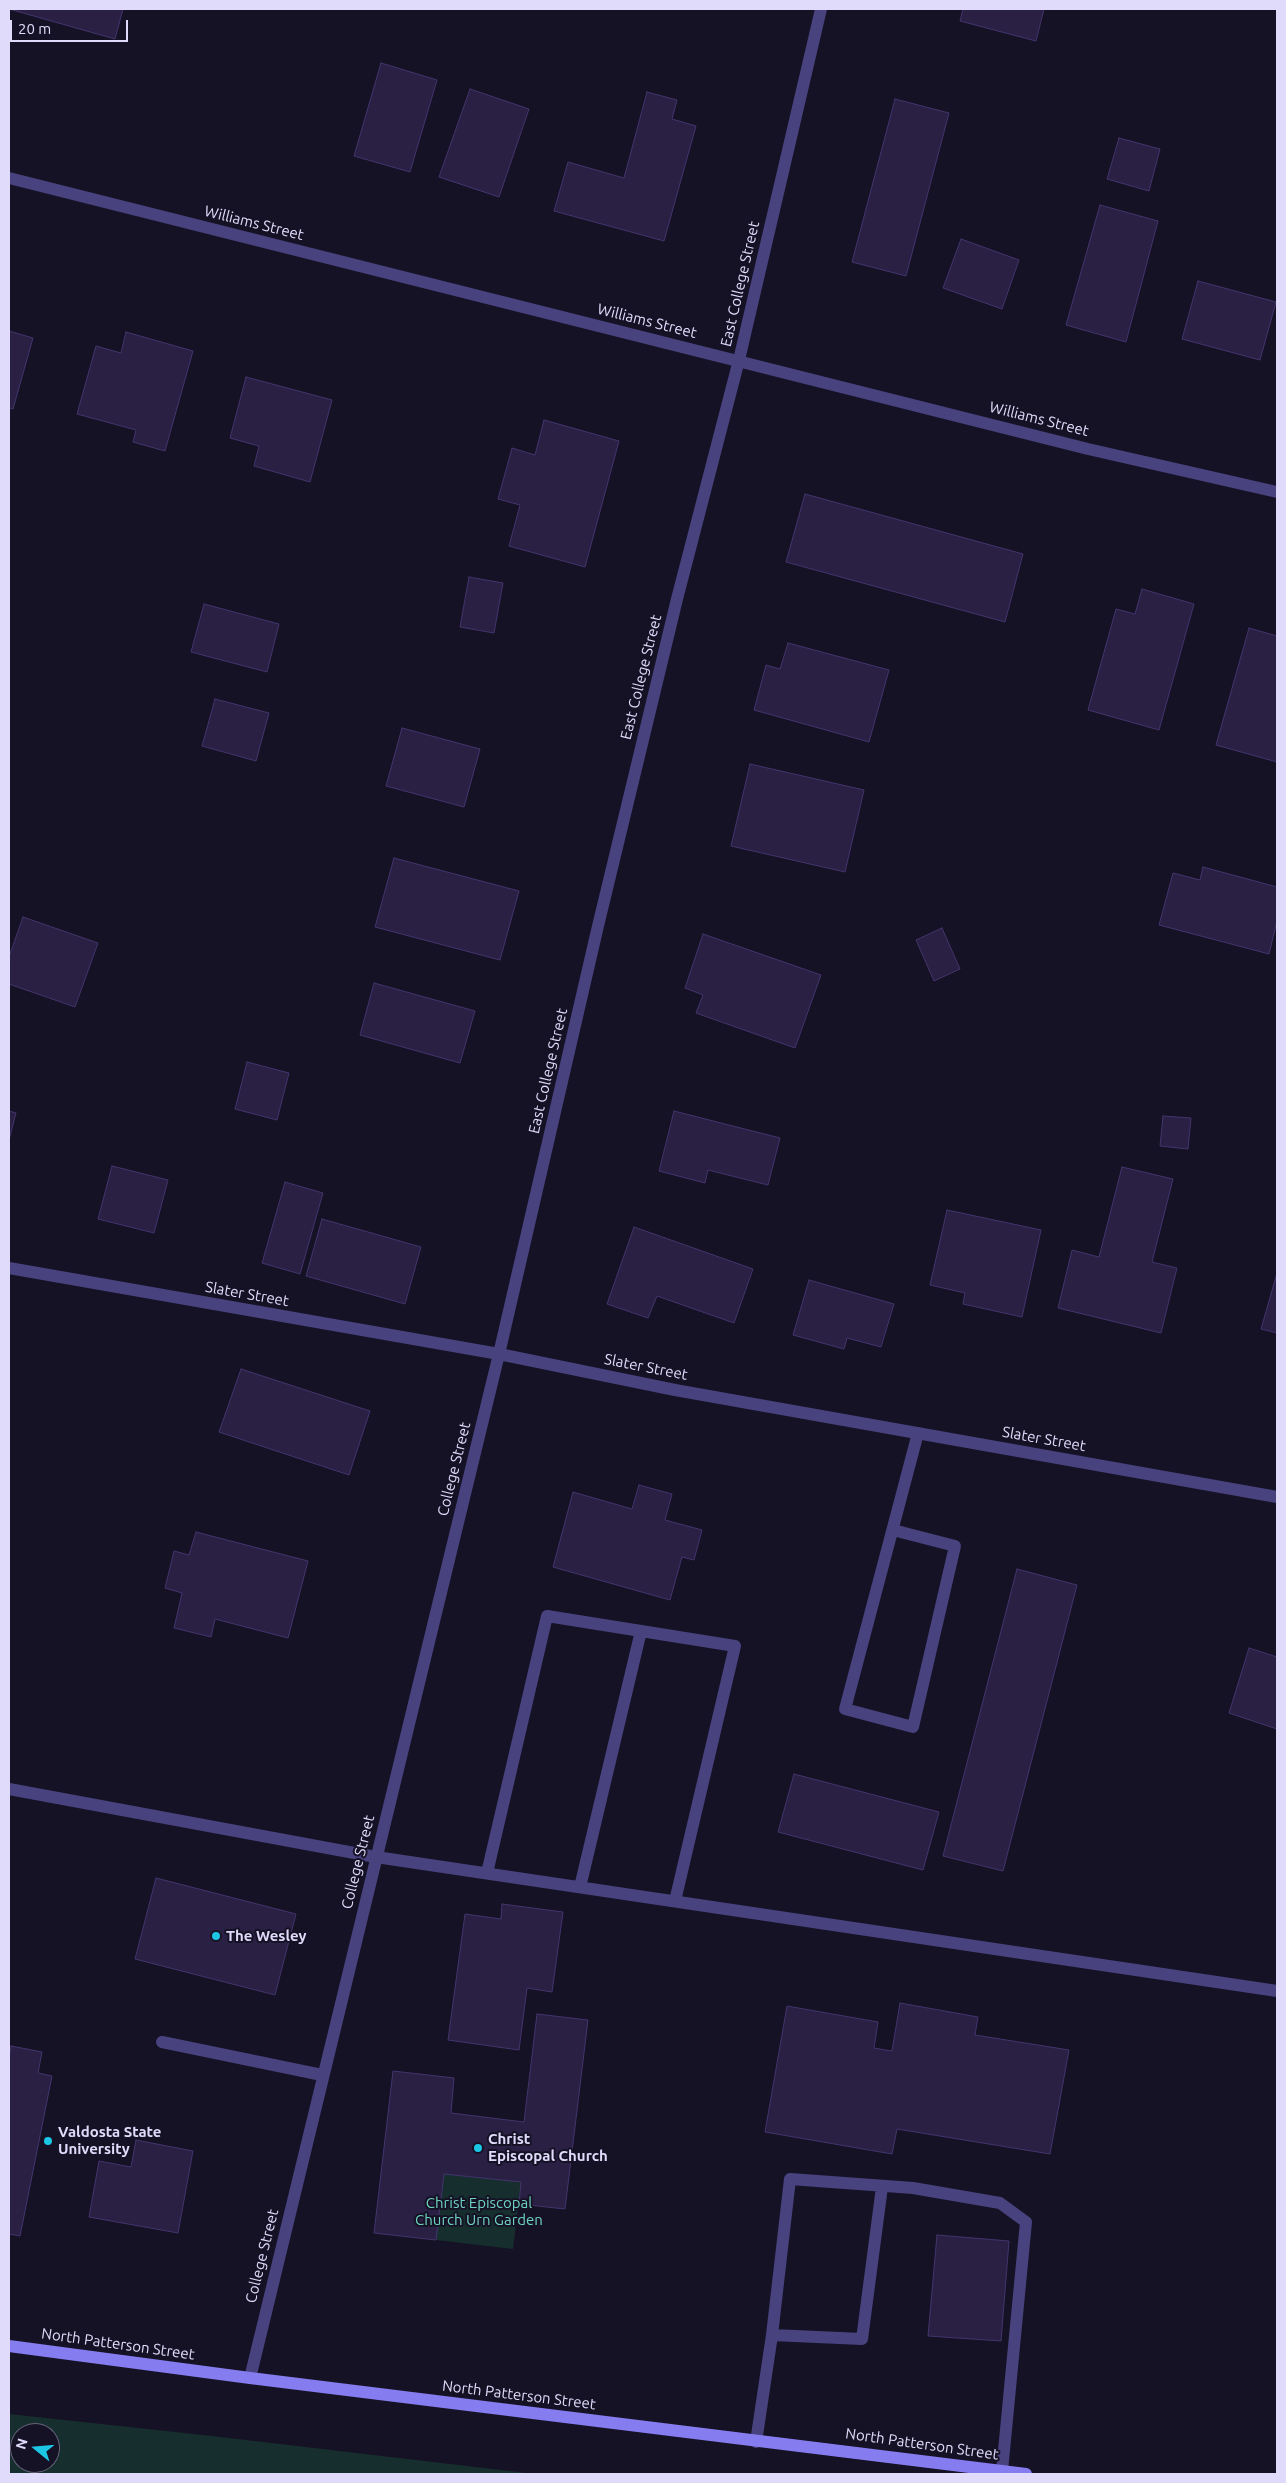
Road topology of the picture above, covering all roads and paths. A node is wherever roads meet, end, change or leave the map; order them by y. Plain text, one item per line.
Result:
1 (820, 9) edge
2 (9, 178) edge
3 (739, 360) junction
4 (1277, 492) edge
5 (9, 1268) edge
6 (499, 1354) junction
7 (918, 1433) junction
8 (1277, 1497) edge
9 (893, 1530) junction
10 (641, 1631) junction
11 (9, 1789) edge
12 (376, 1857) junction
13 (487, 1873) junction
14 (580, 1887) junction
15 (675, 1901) junction
16 (1277, 1991) edge
17 (162, 2042) dead end
18 (322, 2075) junction
19 (882, 2187) junction
20 (772, 2335) junction
21 (9, 2346) edge
22 (250, 2378) junction
23 (756, 2442) junction
24 (1002, 2471) junction
25 (1026, 2474) edge

1 - 3 street, East College Street
2 - 3 street, Williams Street
3 - 4 street, Williams Street
3 - 6 street, East College Street
5 - 6 street, Slater Street
6 - 7 street, Slater Street
6 - 12 street, College Street
7 - 8 street, Slater Street
7 - 9 street
9 - 9 street
10 - 13 street
10 - 14 street
10 - 15 street
11 - 12 street
12 - 13 street
12 - 18 street, College Street
13 - 14 street
14 - 15 street
15 - 16 street
17 - 18 street
18 - 22 street, College Street
19 - 20 street
19 - 20 street
19 - 24 street
20 - 23 street
21 - 22 main road, North Patterson Street
22 - 23 main road, North Patterson Street
23 - 24 main road, North Patterson Street
24 - 25 main road, North Patterson Street

